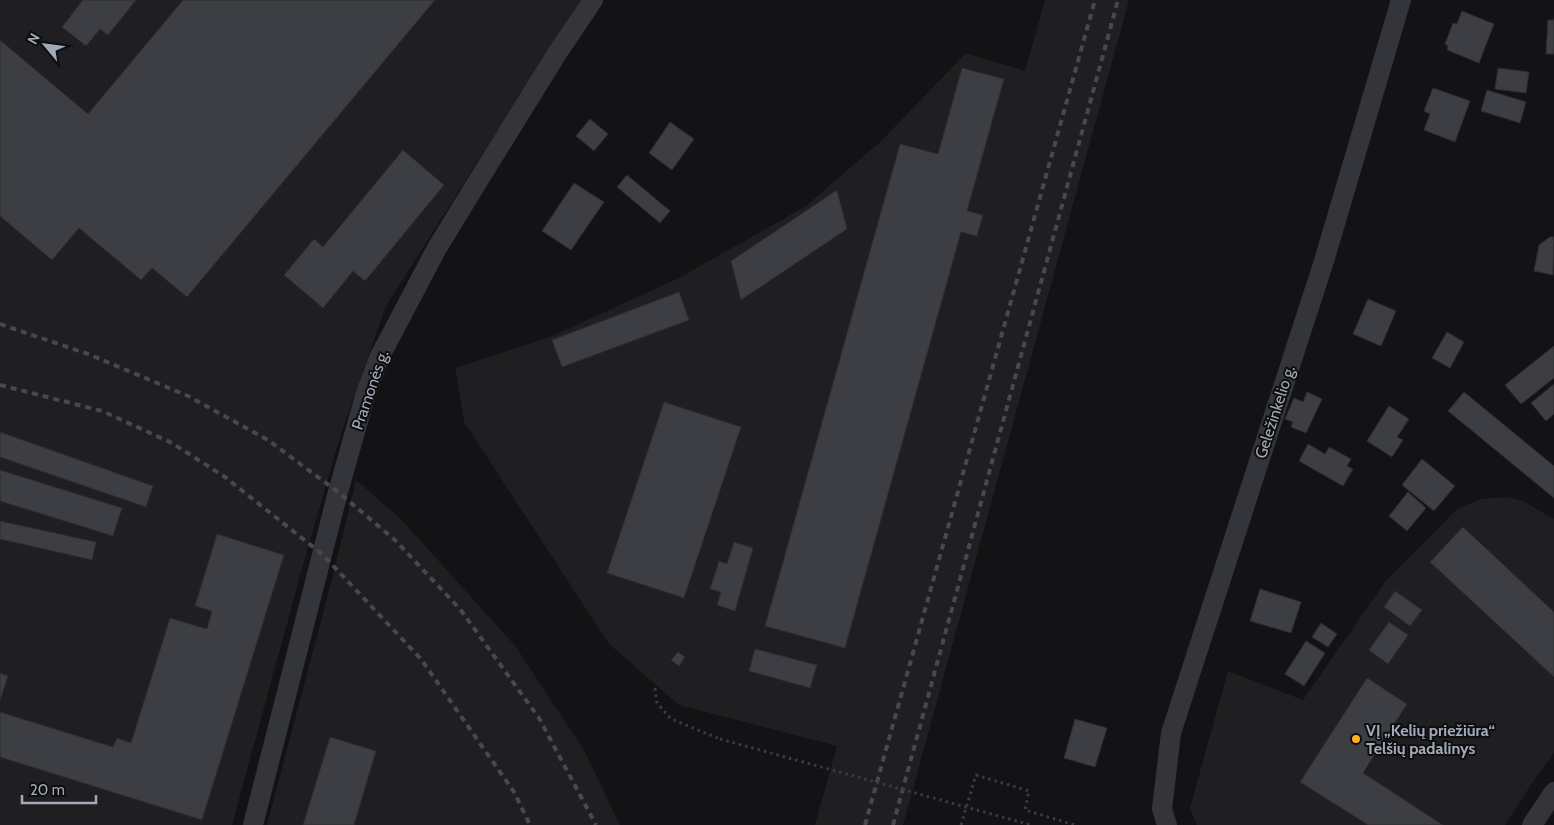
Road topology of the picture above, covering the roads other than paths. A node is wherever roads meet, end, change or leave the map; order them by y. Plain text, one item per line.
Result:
1 (593, 0) edge
2 (1401, 0) edge
3 (1554, 792) edge
4 (253, 825) edge
5 (1167, 825) edge
6 (1532, 825) edge

1 - 4 street, Pramonės g.
2 - 5 street, Geležinkelio g.
3 - 6 street

